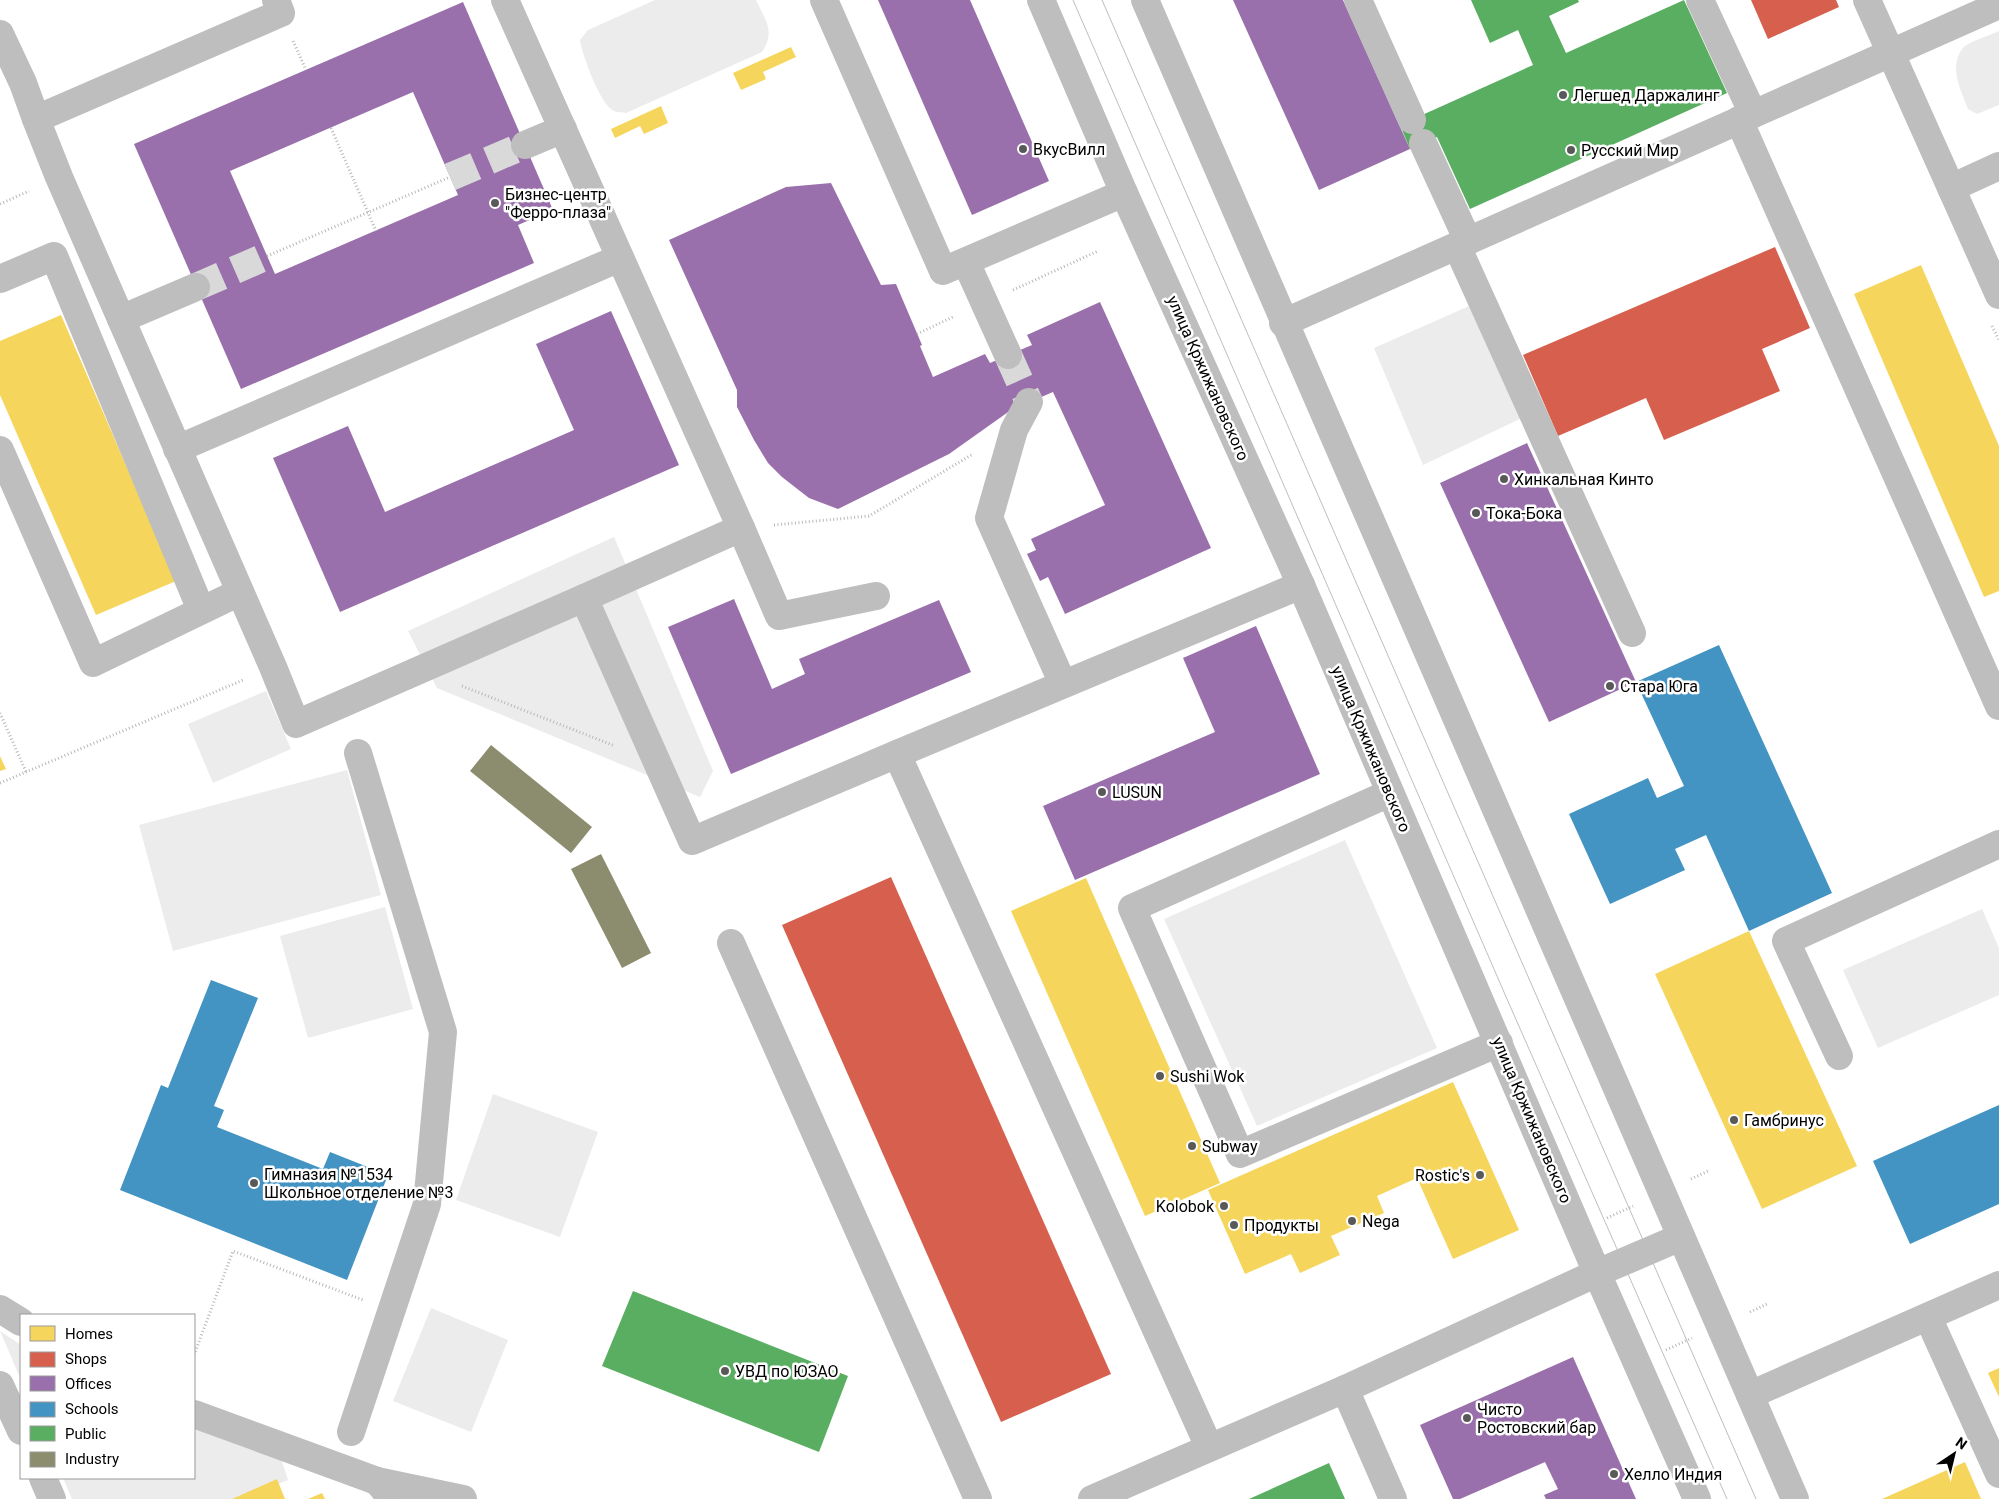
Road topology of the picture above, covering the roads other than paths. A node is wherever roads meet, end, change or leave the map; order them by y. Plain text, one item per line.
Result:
1 (276, 0) edge
2 (505, 0) edge
3 (824, 0) edge
4 (1041, 0) edge
5 (1145, 0) edge
6 (1358, 0) edge
7 (1700, 0) edge
8 (1867, 0) edge
9 (1999, 5) edge
10 (0, 34) edge
11 (1891, 53) junction
12 (1746, 117) junction
13 (36, 120) junction
14 (563, 129) junction
15 (525, 145) tunnel mouth
16 (1999, 166) edge
17 (1951, 188) junction
18 (1124, 193) junction
19 (1462, 243) junction
20 (620, 258) junction
21 (966, 262) junction
22 (0, 279) edge
23 (196, 287) tunnel mouth
24 (1999, 296) edge
25 (121, 319) junction
26 (1283, 322) junction
27 (1008, 355) tunnel mouth
28 (1029, 402) dead end
29 (178, 449) junction
30 (0, 450) edge
31 (741, 528) junction
32 (1301, 585) junction
33 (240, 592) junction
34 (876, 596) dead end
35 (584, 598) junction
36 (201, 610) junction
37 (1632, 632) dead end
38 (1064, 684) junction
39 (1999, 706) edge
40 (358, 753) dead end
41 (897, 754) junction
42 (1390, 793) junction
43 (1999, 844) edge
44 (732, 943) dead end
45 (1499, 1043) junction
46 (1839, 1056) dead end
47 (1681, 1237) junction
48 (1597, 1273) junction
49 (1999, 1285) edge
50 (0, 1309) edge
51 (1928, 1317) junction
52 (20, 1321) edge
53 (0, 1385) edge
54 (1346, 1389) junction
55 (1750, 1395) junction
56 (195, 1414) edge
57 (20, 1429) edge
58 (351, 1432) dead end
59 (1208, 1448) junction
60 (1999, 1474) edge
61 (43, 1479) edge
62 (384, 1490) edge
63 (52, 1499) edge
64 (463, 1499) edge
65 (978, 1499) edge
66 (1092, 1499) edge
67 (1393, 1499) edge
68 (1697, 1499) edge
69 (1795, 1499) edge

1 - 13 street
2 - 14 street
3 - 21 street
4 - 18 street, улица Кржижановского
5 - 26 street
6 - 19 street
7 - 12 street
8 - 11 street
9 - 11 street
10 - 13 street
11 - 12 street
11 - 17 street
12 - 19 street
12 - 39 street
13 - 25 street
14 - 15 street
14 - 20 street
16 - 17 street
17 - 24 street
18 - 21 street
18 - 32 street, улица Кржижановского
19 - 26 street
19 - 37 street
20 - 29 street
20 - 31 street
21 - 27 street
22 - 36 street
23 - 25 street
25 - 29 street
26 - 47 street
28 - 38 street
29 - 33 street
30 - 36 street
31 - 34 street
31 - 35 street
32 - 38 street
32 - 42 street, улица Кржижановского
33 - 35 street
33 - 36 street
35 - 41 street
38 - 41 street
40 - 58 street
41 - 59 street
42 - 45 street, улица Кржижановского
42 - 45 street
43 - 46 street
44 - 65 street
45 - 48 street, улица Кржижановского
47 - 48 street
47 - 55 street
48 - 54 street
48 - 68 street, улица Кржижановского
49 - 51 street
50 - 52 street
51 - 55 street
51 - 60 street
53 - 57 street
54 - 59 street
54 - 67 street
55 - 69 street
56 - 62 street
59 - 66 street
61 - 63 street
62 - 64 street

